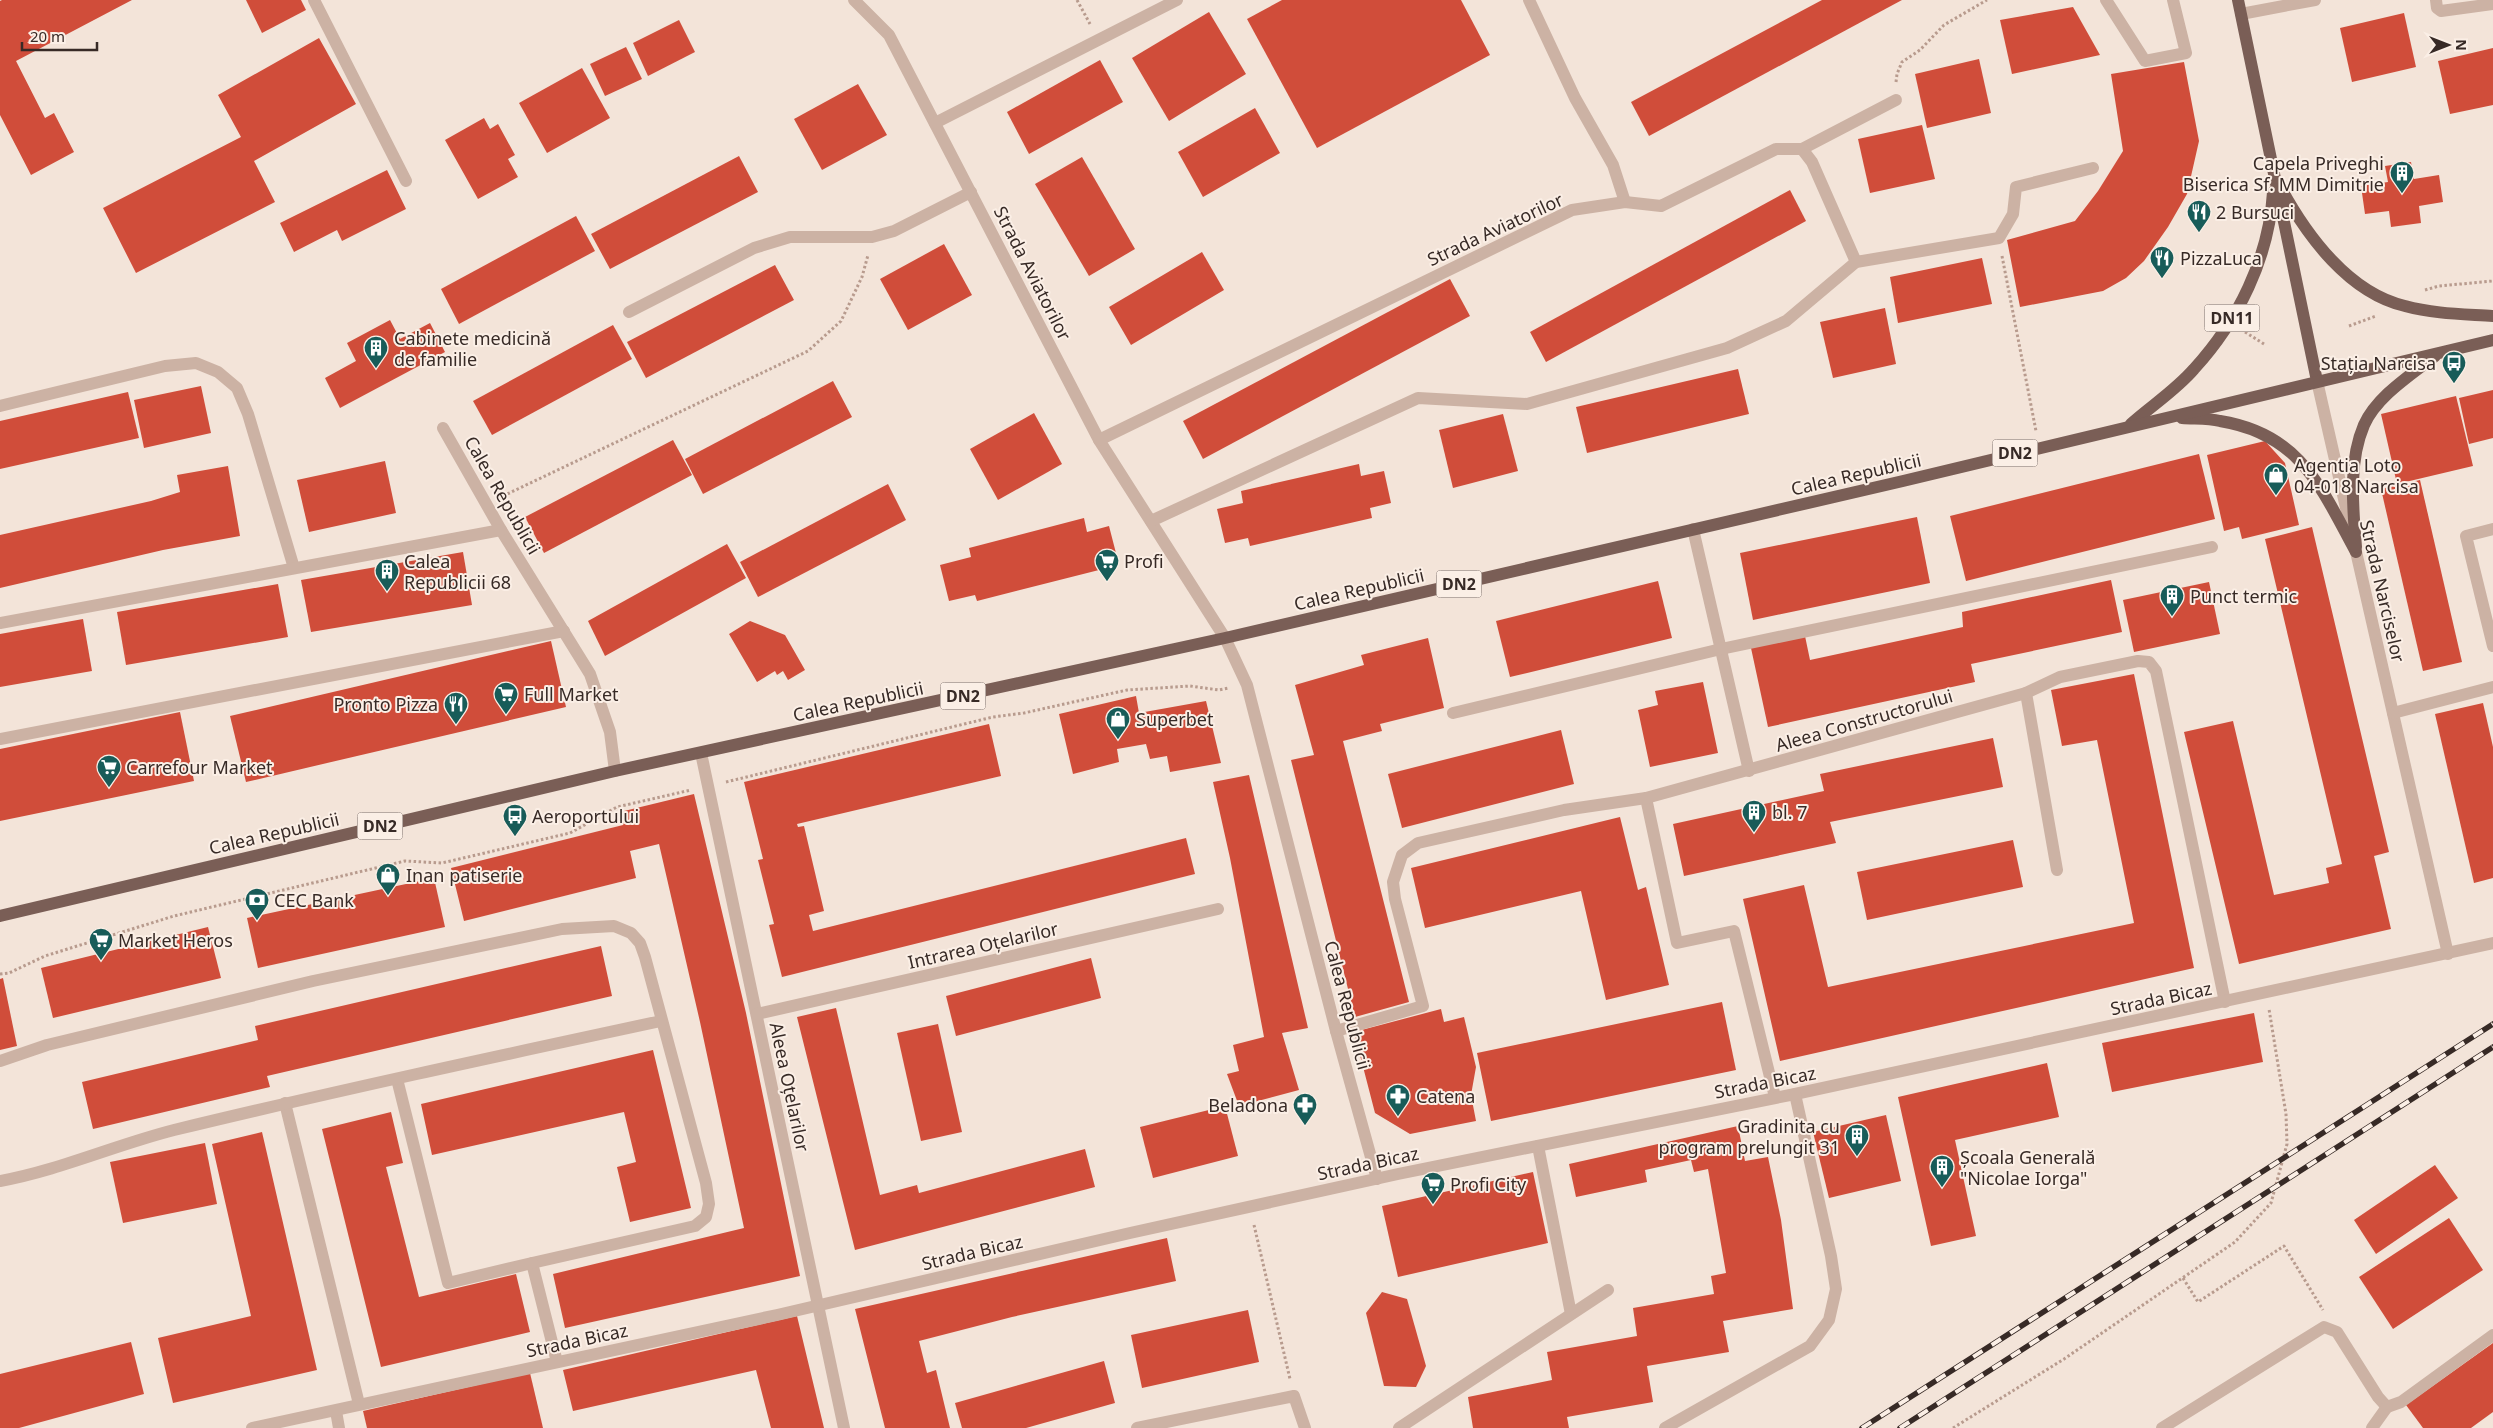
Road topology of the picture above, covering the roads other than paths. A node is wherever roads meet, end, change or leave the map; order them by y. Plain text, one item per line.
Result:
1 (314, 0) edge
2 (854, 0) edge
3 (1177, 0) edge
4 (1529, 0) edge
5 (2106, 0) edge
6 (2173, 0) edge
7 (2238, 0) edge
8 (2315, 0) edge
9 (2436, 0) edge
10 (2470, 4) edge
11 (2493, 4) edge
12 (2241, 14) junction
13 (1896, 100) road end
14 (935, 123) junction
15 (1802, 149) junction
16 (2093, 168) dead end
17 (2274, 174) junction
18 (406, 181) dead end
19 (971, 192) junction
20 (1625, 202) junction
21 (1856, 262) junction
22 (629, 312) dead end
23 (2493, 316) edge
24 (2493, 340) edge
25 (2439, 353) junction
26 (2317, 381) junction
27 (0, 406) edge
28 (2167, 417) junction
29 (2128, 427) junction
30 (443, 428) dead end
31 (1099, 440) junction
32 (1151, 522) junction
33 (2493, 529) edge
34 (501, 530) junction
35 (1693, 530) junction
36 (2212, 547) dead end
37 (2356, 552) junction
38 (294, 568) junction
39 (0, 623) edge
40 (564, 631) junction
41 (1225, 638) junction
42 (2493, 646) edge
43 (1721, 649) junction
44 (2493, 687) edge
45 (2026, 693) junction
46 (2393, 713) junction
47 (1454, 714) dead end
48 (0, 739) edge
49 (701, 753) junction
50 (615, 771) junction
51 (1749, 771) junction
52 (1646, 798) junction
53 (2057, 870) dead end
54 (1218, 909) dead end
55 (0, 916) edge
56 (2493, 943) edge
57 (2448, 954) junction
58 (2225, 1002) junction
59 (757, 1014) junction
60 (661, 1021) junction
61 (1336, 1031) junction
62 (0, 1062) edge
63 (397, 1079) junction
64 (1795, 1094) junction
65 (1775, 1097) junction
66 (285, 1103) junction
67 (1538, 1146) junction
68 (1377, 1179) junction
69 (0, 1182) edge
70 (532, 1263) junction
71 (1608, 1290) dead end
72 (818, 1306) junction
73 (1571, 1314) junction
74 (2493, 1334) edge
75 (557, 1362) junction
76 (359, 1404) junction
77 (2387, 1407) junction
78 (336, 1411) junction
79 (252, 1428) edge
80 (339, 1428) edge
81 (844, 1428) edge
82 (1137, 1428) edge
83 (1306, 1428) edge
84 (1399, 1428) edge
85 (1665, 1428) edge
86 (2162, 1428) edge
87 (2372, 1428) edge

1 - 18 street
2 - 14 street, Strada Aviatorilor
3 - 14 street
4 - 20 street
5 - 6 street
7 - 12 main road, Strada Narciselor / DN11
8 - 12 street
9 - 10 street
10 - 11 street
12 - 17 main road, Strada Narciselor / DN11
13 - 15 street
14 - 19 street, Strada Aviatorilor
15 - 20 street, Strada Aviatorilor
15 - 21 street
16 - 21 street
17 - 23 main road, DN11
17 - 26 main road, Strada Narciselor / DN11
17 - 29 main road, DN11
19 - 22 street
19 - 31 street, Strada Aviatorilor
20 - 31 street, Strada Aviatorilor
21 - 32 street
24 - 25 main road, Calea Republicii / DN2
25 - 26 main road, Calea Republicii / DN2
25 - 37 main road
26 - 28 main road, Calea Republicii / DN2
26 - 37 street, Strada Narciselor
27 - 38 street
28 - 29 main road, Calea Republicii / DN2
28 - 37 main road
29 - 35 main road, Calea Republicii / DN2
30 - 34 street, Calea Republicii
31 - 32 street, Strada Aviatorilor
32 - 41 street, Strada Aviatorilor
33 - 42 street
34 - 38 street
34 - 40 street, Calea Republicii
35 - 41 main road, Calea Republicii / DN2
35 - 43 street
36 - 43 street
37 - 46 street, Strada Narciselor
38 - 39 street
40 - 48 street
40 - 50 street, Calea Republicii
41 - 49 main road, Calea Republicii / DN2
41 - 61 street, Calea Republicii
43 - 47 street
43 - 51 street
44 - 46 street
45 - 51 street, Aleea Constructorului
45 - 53 street
45 - 58 street, Aleea Constructorului
46 - 57 street, Strada Narciselor
49 - 50 main road, Calea Republicii / DN2
49 - 59 street, Aleea Oțelarilor
50 - 55 main road, Calea Republicii / DN2
51 - 52 street, Aleea Constructorului
52 - 61 street, Aleea Constructorului
52 - 65 street
54 - 59 street, Intrarea Oțelarilor
56 - 57 street, Strada Bicaz
57 - 58 street, Strada Bicaz
58 - 64 street, Strada Bicaz
59 - 72 street, Aleea Oțelarilor
60 - 62 street
60 - 63 street
60 - 70 street
61 - 68 street, Calea Republicii
63 - 66 street
63 - 70 street
64 - 65 street, Strada Bicaz
64 - 85 street
65 - 67 street, Strada Bicaz
66 - 69 street
66 - 76 street
67 - 68 street, Strada Bicaz
67 - 73 street
68 - 72 street, Strada Bicaz
70 - 75 street
71 - 73 street
72 - 75 street, Strada Bicaz
72 - 81 street, Aleea Oțelarilor
73 - 84 street
74 - 77 street
75 - 76 street, Strada Bicaz
76 - 78 street, Strada Bicaz
77 - 86 street
77 - 87 street
78 - 79 street, Strada Bicaz
78 - 80 street
82 - 83 street

